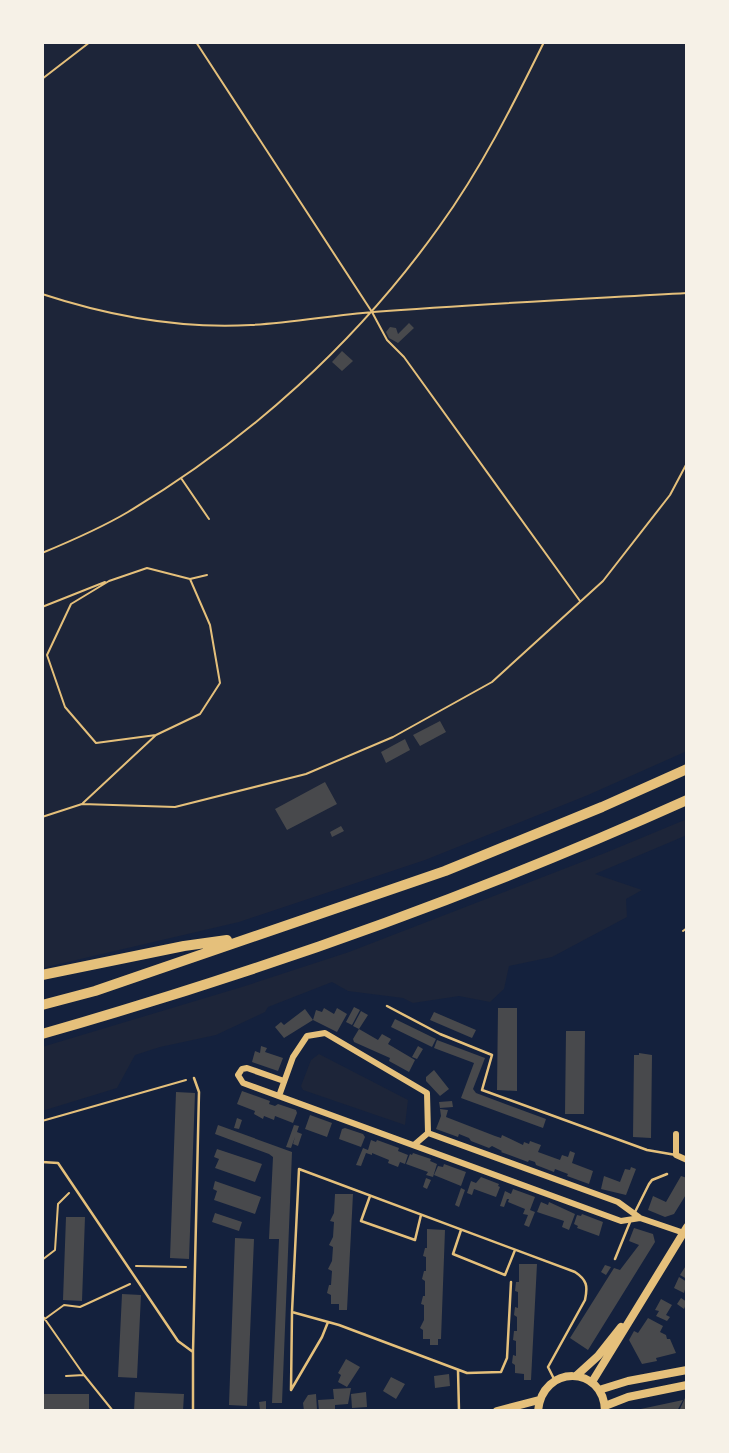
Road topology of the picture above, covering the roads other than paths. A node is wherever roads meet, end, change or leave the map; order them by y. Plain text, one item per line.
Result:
1 (687, 769) edge
2 (687, 800) edge
3 (251, 937) junction
4 (42, 975) edge
5 (42, 1005) edge
6 (387, 1006) dead end
7 (42, 1034) edge
8 (194, 1078) road end
9 (284, 1081) junction
10 (279, 1096) junction
11 (428, 1133) junction
12 (677, 1134) dead end
13 (414, 1145) junction
14 (676, 1155) junction
15 (687, 1160) edge
16 (42, 1163) edge
17 (667, 1174) dead end
18 (370, 1196) junction
19 (421, 1215) junction
20 (635, 1217) junction
21 (461, 1230) junction
22 (685, 1230) edge
23 (515, 1250) junction
24 (615, 1259) dead end
25 (511, 1282) dead end
26 (642, 1301) junction
27 (292, 1312) junction
28 (328, 1322) junction
29 (193, 1352) junction
30 (458, 1370) junction
31 (687, 1370) edge
32 (576, 1376) junction
33 (555, 1381) junction
34 (592, 1382) junction
35 (687, 1385) edge
36 (599, 1390) junction
37 (539, 1400) junction
38 (605, 1409) edge
39 (194, 1411) edge
40 (459, 1411) edge
41 (497, 1411) edge
42 (538, 1411) edge

1 - 3 highway
2 - 7 highway
3 - 4 highway
3 - 5 highway
6 - 14 lane
8 - 29 lane
9 - 10 street
9 - 10 street
9 - 11 street
10 - 13 street
11 - 13 street
11 - 20 street
12 - 14 street
13 - 20 street
14 - 15 street
16 - 29 lane
17 - 20 lane
18 - 19 lane
18 - 19 lane
18 - 27 lane
19 - 21 lane
20 - 22 street
20 - 24 lane
21 - 23 lane
21 - 23 lane
22 - 26 main road
23 - 33 lane
25 - 30 lane
26 - 32 main road
26 - 34 main road
27 - 28 lane
27 - 28 lane
28 - 30 lane
29 - 39 lane
30 - 40 lane
31 - 36 main road
32 - 33 main road
32 - 34 main road
33 - 37 main road
34 - 36 main road
35 - 38 main road
36 - 38 main road
37 - 41 main road
37 - 42 main road

